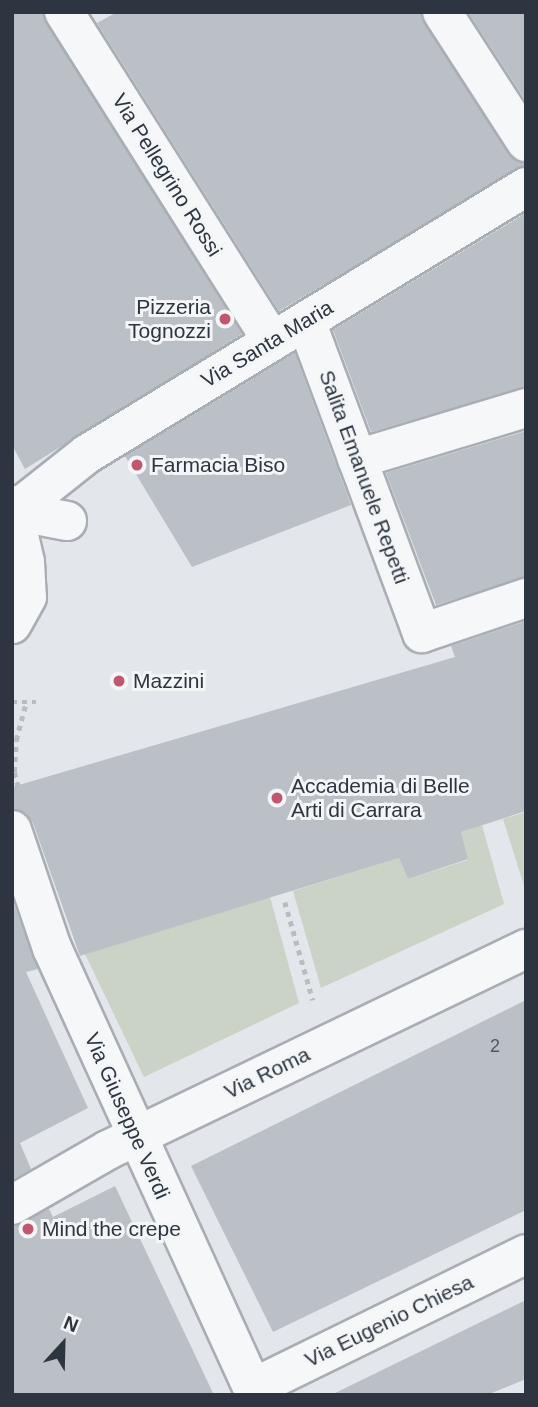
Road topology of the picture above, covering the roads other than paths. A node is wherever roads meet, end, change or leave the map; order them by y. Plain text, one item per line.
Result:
1 (64, 12) edge
2 (442, 12) edge
3 (526, 142) edge
4 (526, 187) edge
5 (306, 321) junction
6 (271, 339) junction
7 (526, 408) edge
8 (357, 459) junction
9 (14, 508) edge
10 (67, 522) dead end
11 (526, 598) edge
12 (12, 624) edge
13 (17, 813) edge
14 (526, 949) edge
15 (135, 1137) junction
16 (12, 1205) edge
17 (526, 1254) edge
18 (254, 1391) edge

1 - 6 street, Via Pellegrino Rossi
2 - 3 street
4 - 5 street, Via Santa Maria
5 - 6 street, Via Santa Maria
5 - 8 street, Salita Emanuele Repetti
6 - 9 street, Via Santa Maria
7 - 8 street
8 - 11 street, Salita Emanuele Repetti
9 - 10 street
9 - 12 street
13 - 15 street, Via Giuseppe Verdi
14 - 15 street, Via Roma
15 - 16 street, Via Roma
15 - 18 street, Via Giuseppe Verdi
17 - 18 street, Via Eugenio Chiesa

